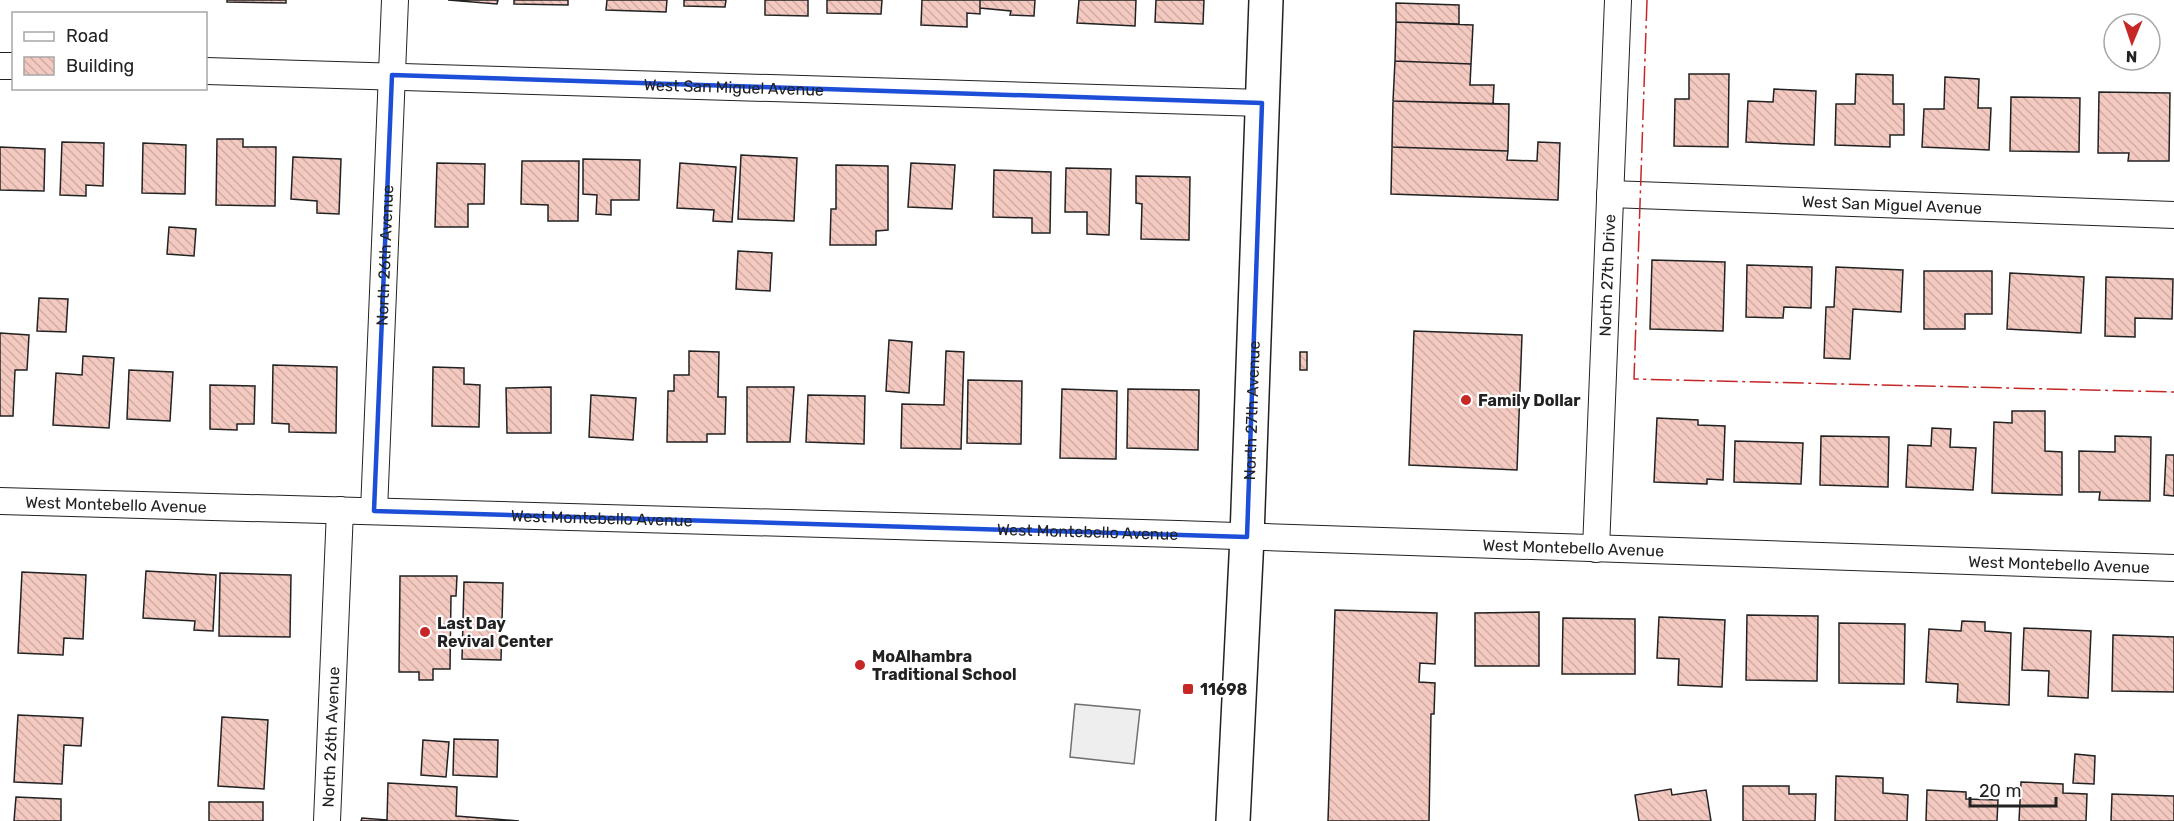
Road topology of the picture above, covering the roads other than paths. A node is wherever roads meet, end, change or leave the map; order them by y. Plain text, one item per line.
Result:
1 (395, 0) edge
2 (1266, 0) edge
3 (1618, 0) edge
4 (207, 70) edge
5 (392, 75) junction
6 (1262, 103) junction
7 (1610, 194) junction
8 (2174, 214) edge
9 (0, 501) edge
10 (340, 510) junction
11 (374, 511) junction
12 (1247, 537) junction
13 (1596, 549) junction
14 (2174, 568) edge
15 (327, 821) edge
16 (1233, 821) edge

1 - 5 street, North 26th Avenue
2 - 6 main road, North 27th Avenue
3 - 7 street, North 27th Drive
4 - 5 street, West San Miguel Avenue
5 - 6 street, West San Miguel Avenue
5 - 11 street, North 26th Avenue
6 - 12 main road, North 27th Avenue
7 - 8 street, West San Miguel Avenue
7 - 13 street, North 27th Drive
9 - 10 street, West Montebello Avenue
10 - 11 street, West Montebello Avenue
10 - 15 street, North 26th Avenue
11 - 12 street, West Montebello Avenue
12 - 13 street, West Montebello Avenue
12 - 16 main road, North 27th Avenue
13 - 14 street, West Montebello Avenue

